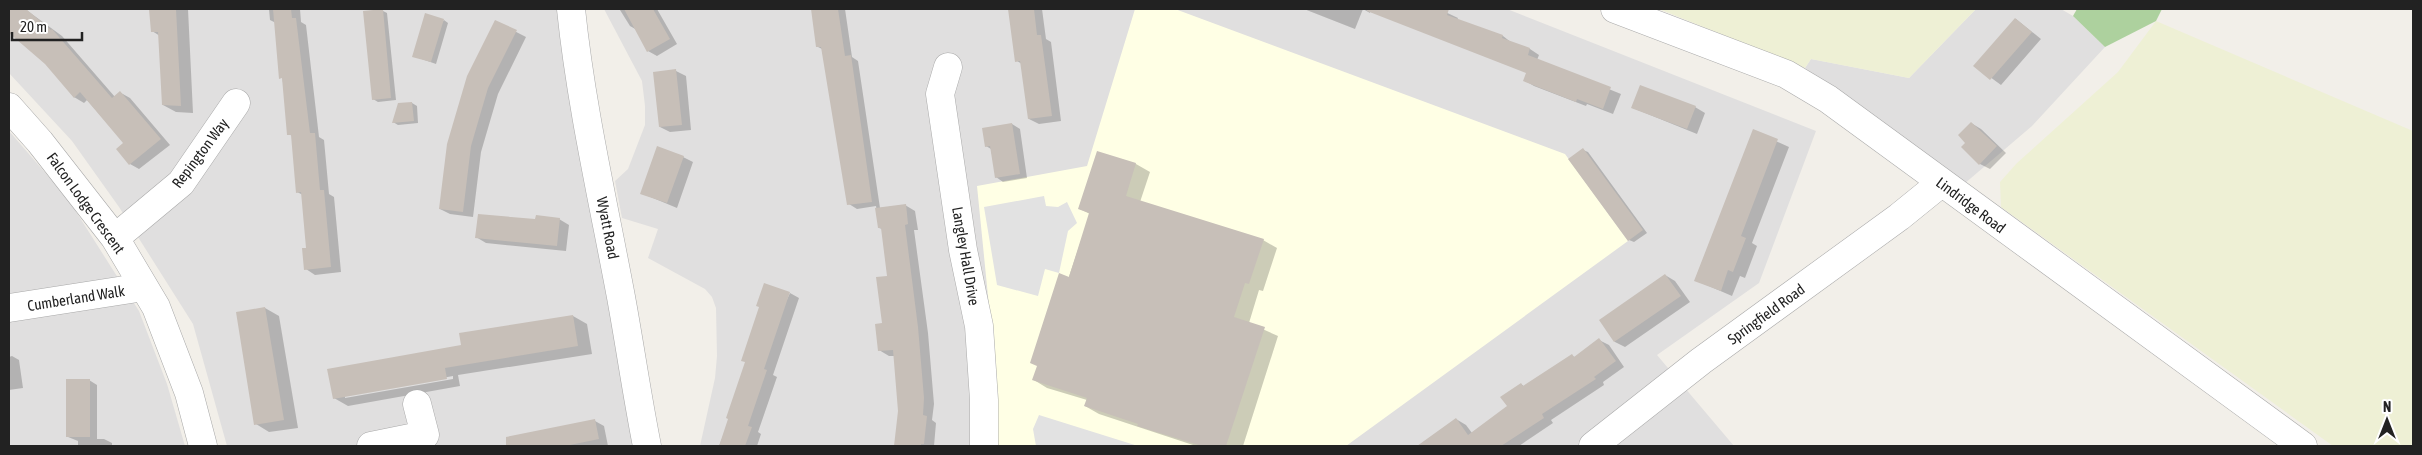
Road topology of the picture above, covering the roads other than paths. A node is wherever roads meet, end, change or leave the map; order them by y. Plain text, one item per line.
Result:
1 (571, 9) edge
2 (1614, 9) edge
3 (948, 67) dead end
4 (236, 103) dead end
5 (9, 107) edge
6 (1941, 183) junction
7 (115, 238) junction
8 (144, 287) junction
9 (9, 308) edge
10 (417, 404) dead end
11 (203, 446) edge
12 (371, 446) edge
13 (646, 446) edge
14 (984, 446) edge
15 (1593, 446) edge
16 (2303, 446) edge

1 - 13 street, Wyatt Road
2 - 6 street, Lindridge Road
3 - 14 street, Langley Hall Drive
4 - 7 street, Repington Way
5 - 7 street, Falcon Lodge Crescent
6 - 15 street, Springfield Road
6 - 16 street, Lindridge Road
7 - 8 street, Falcon Lodge Crescent
8 - 9 street, Cumberland Walk
8 - 11 street, Falcon Lodge Crescent
10 - 12 street

